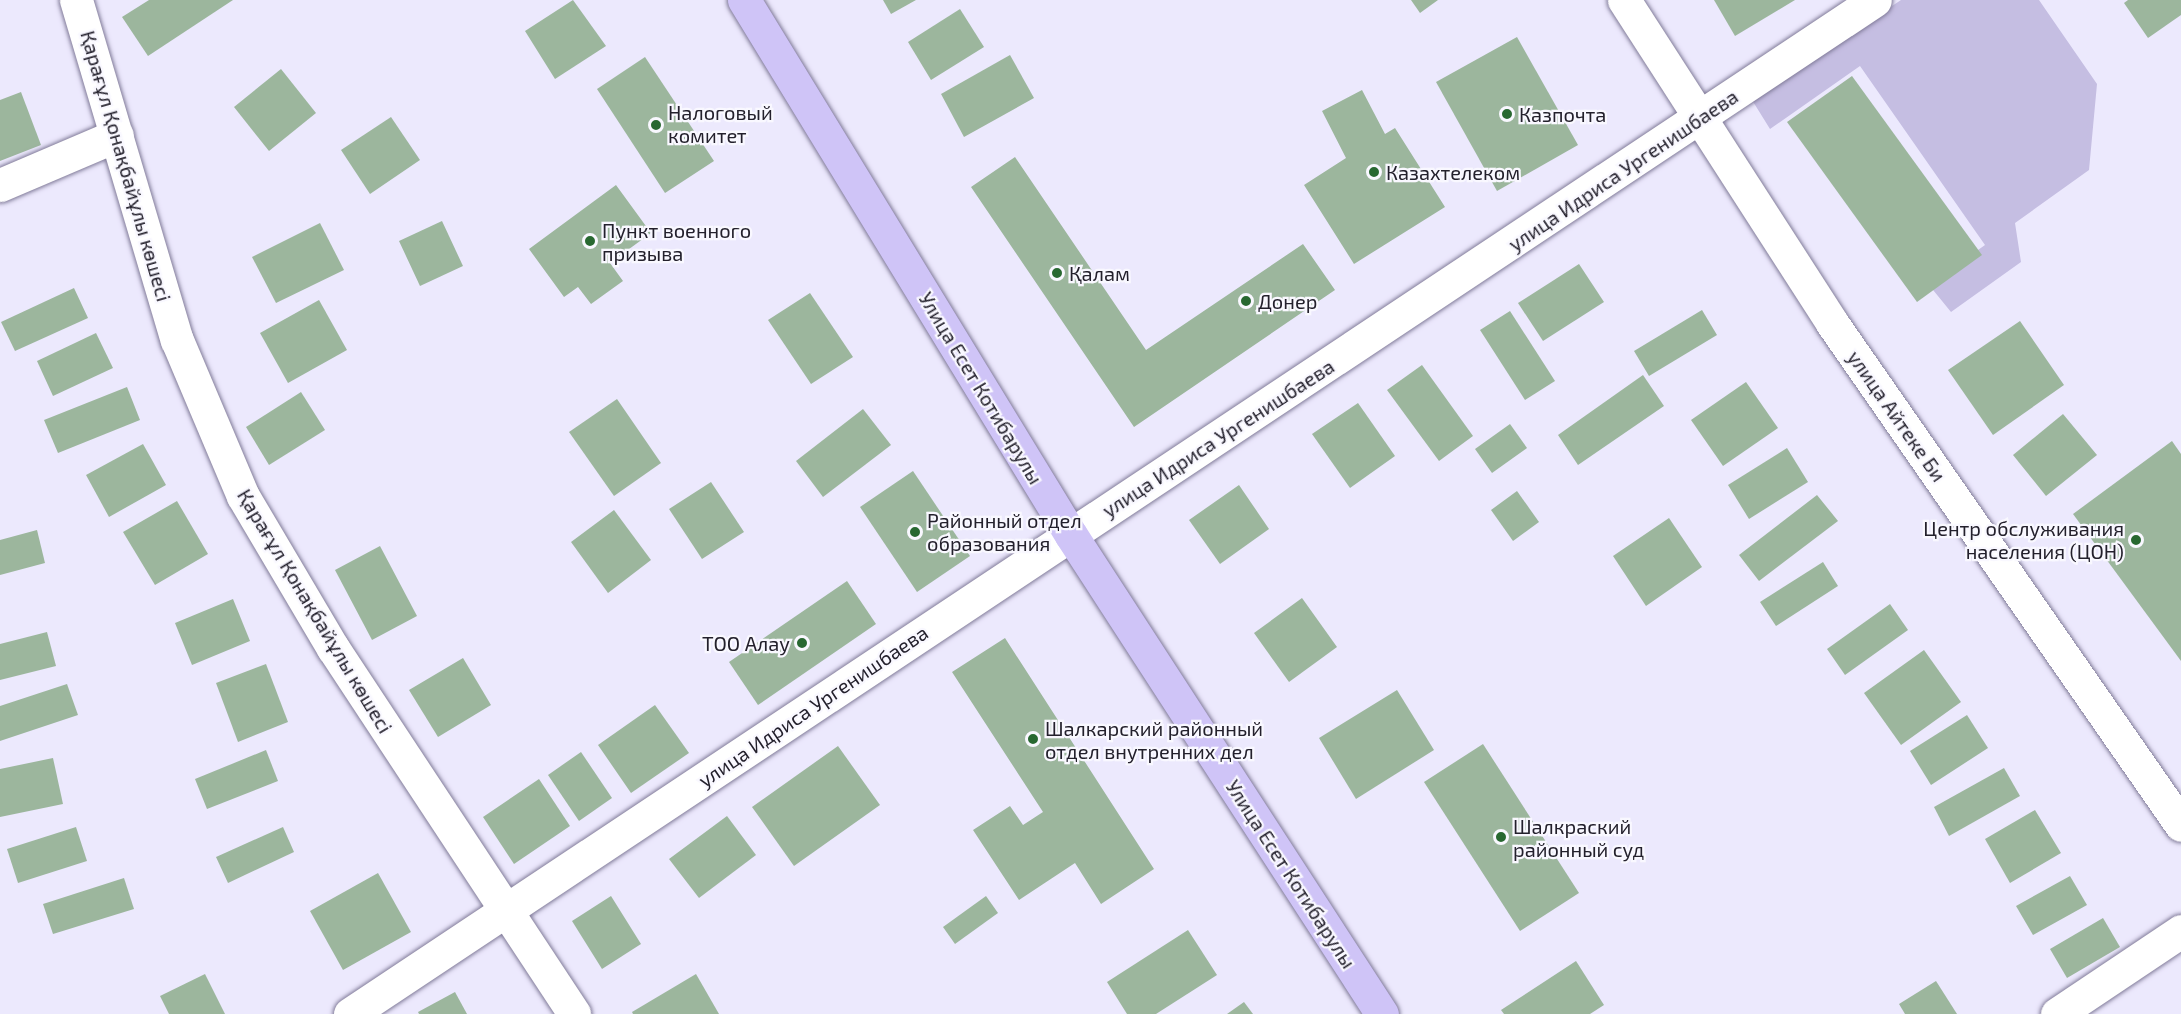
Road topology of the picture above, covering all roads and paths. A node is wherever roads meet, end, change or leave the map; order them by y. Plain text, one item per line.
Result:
1 (76, 0) edge
2 (744, 0) edge
3 (1624, 0) edge
4 (1875, 0) edge
5 (1701, 119) junction
6 (117, 135) junction
7 (0, 185) edge
8 (1071, 535) junction
9 (2181, 825) edge
10 (506, 909) junction
11 (2181, 931) edge
12 (350, 1014) edge
13 (574, 1014) edge
14 (1382, 1014) edge
15 (2057, 1014) edge

1 - 6 street, Қарағұл Қонақбайұлы көшесі
2 - 8 main road, Улица Есет Котибарулы
3 - 5 street, улица Айтеке Би
4 - 5 street, улица Идриса Ургенишбаева
5 - 8 street, улица Идриса Ургенишбаева
5 - 9 street, улица Айтеке Би
6 - 7 street
6 - 10 street, Қарағұл Қонақбайұлы көшесі
8 - 10 street, улица Идриса Ургенишбаева
8 - 14 main road, Улица Есет Котибарулы
10 - 12 street, улица Идриса Ургенишбаева
10 - 13 street, Қарағұл Қонақбайұлы көшесі
11 - 15 street

